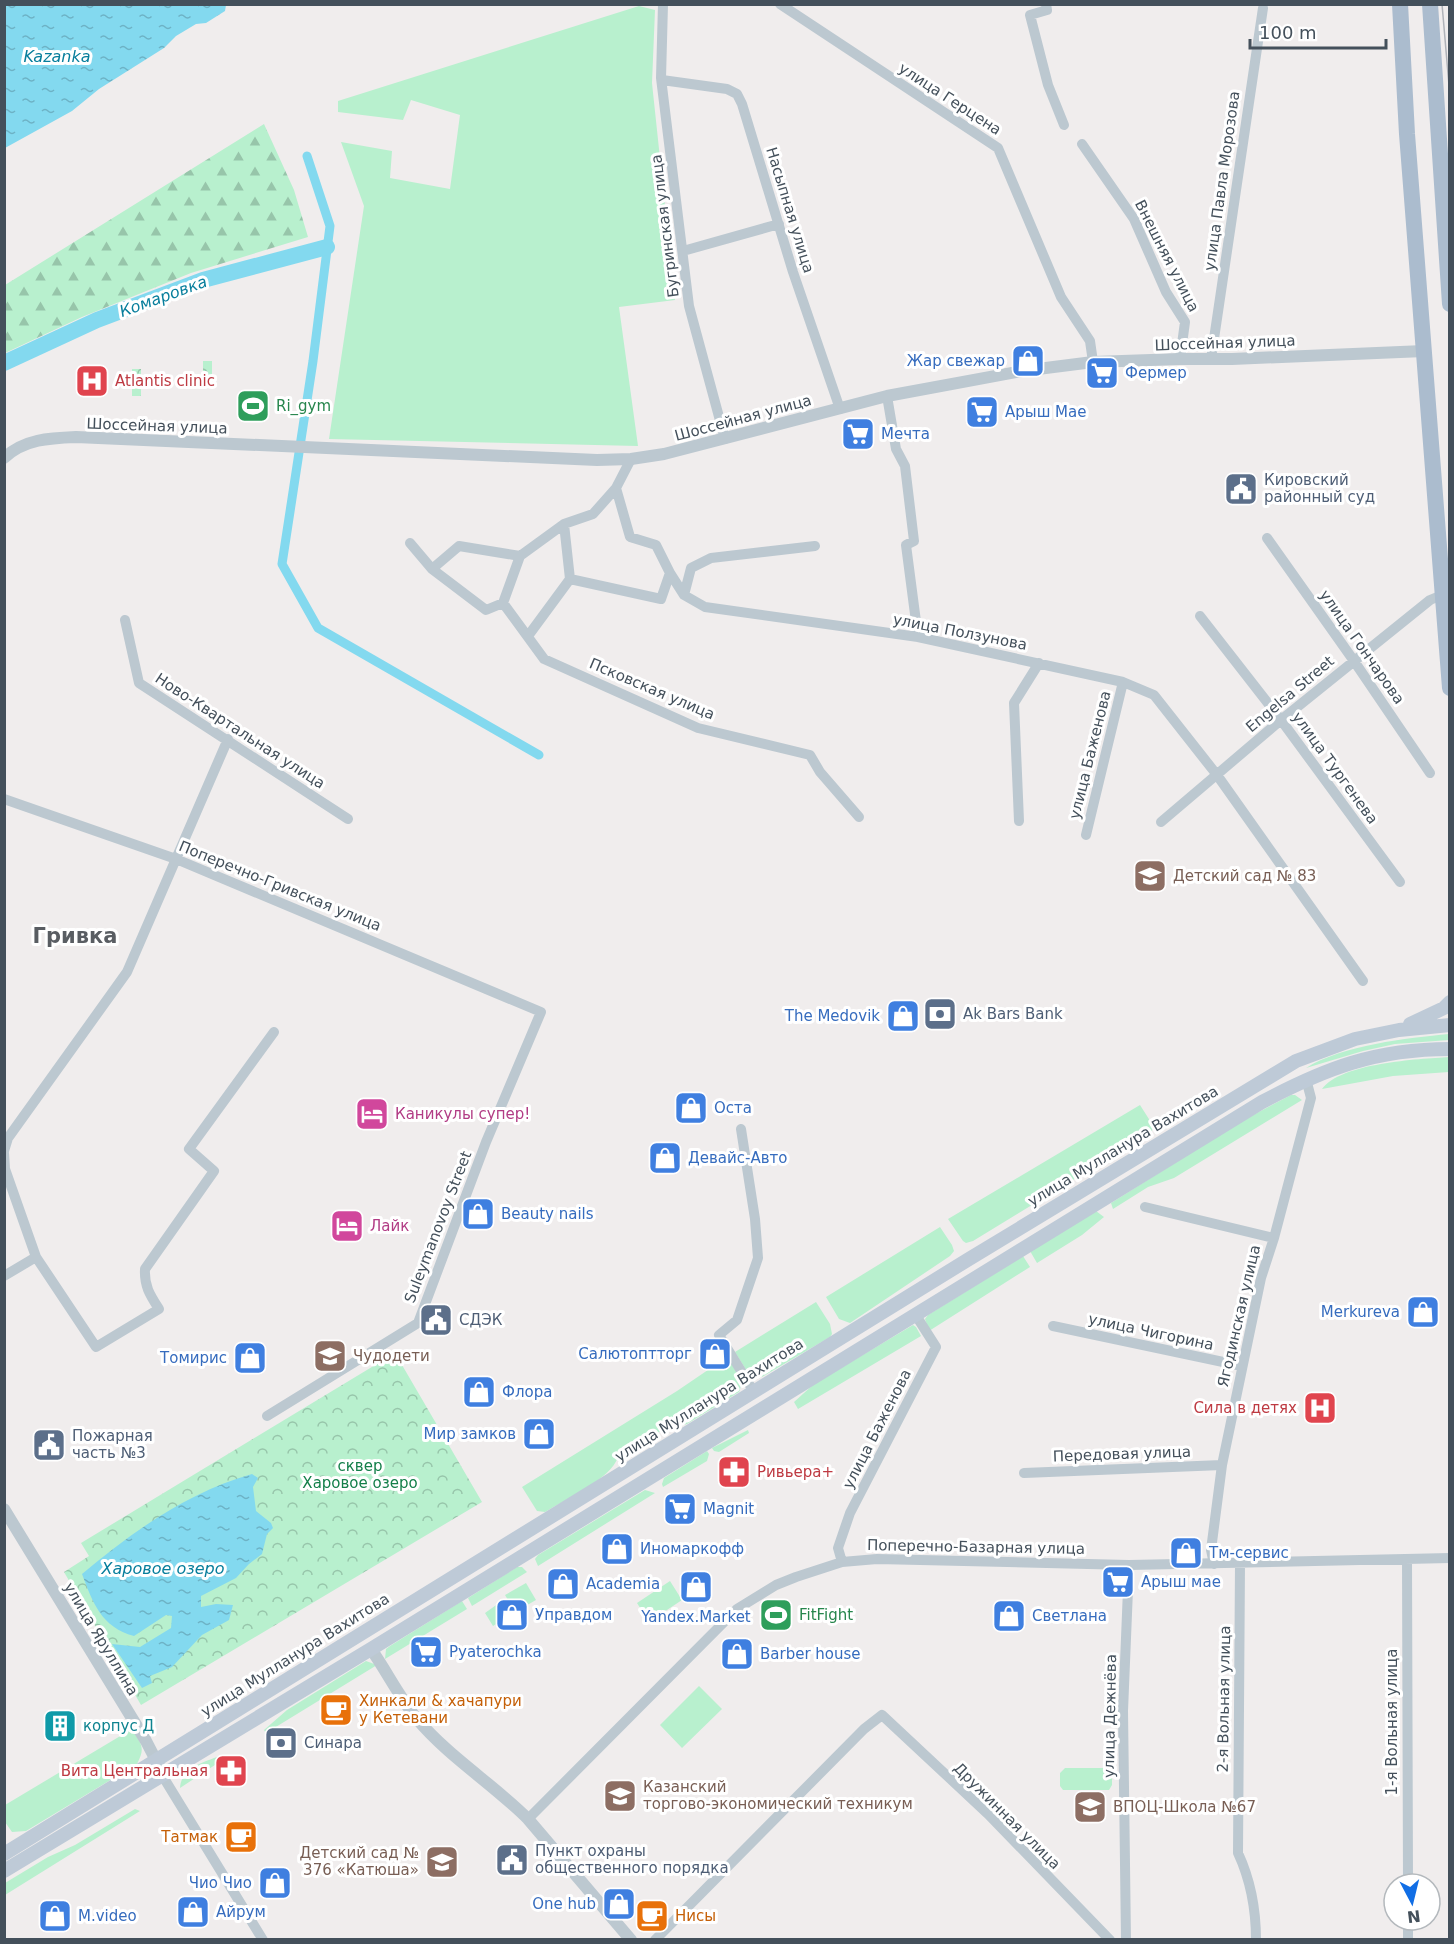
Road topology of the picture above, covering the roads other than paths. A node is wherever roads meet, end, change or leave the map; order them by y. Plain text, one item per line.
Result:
1 (780, 4) edge
2 (1046, 4) edge
3 (1400, 4) edge
4 (1430, 4) edge
5 (663, 5) edge
6 (1263, 8) dead end
7 (662, 80) junction
8 (1064, 124) dead end
9 (1082, 144) dead end
10 (779, 224) junction
11 (683, 251) junction
12 (1449, 304) edge
13 (1424, 351) junction
14 (1180, 359) junction
15 (1211, 359) junction
16 (1093, 362) junction
17 (887, 396) junction
18 (840, 409) junction
19 (725, 439) junction
20 (4, 458) edge
21 (631, 459) junction
22 (616, 488) junction
23 (564, 524) junction
24 (1268, 538) dead end
25 (410, 543) dead end
26 (815, 546) dead end
27 (520, 556) junction
28 (432, 569) junction
29 (670, 573) junction
30 (570, 579) junction
31 (684, 595) junction
32 (1442, 595) junction
33 (502, 603) junction
34 (1200, 616) dead end
35 (125, 620) dead end
36 (528, 636) junction
37 (918, 638) junction
38 (1354, 661) junction
39 (1038, 663) junction
40 (1123, 682) junction
41 (1449, 688) edge
42 (1281, 720) junction
43 (228, 739) junction
44 (1430, 773) dead end
45 (1217, 775) junction
46 (4, 800) edge
47 (859, 817) dead end
48 (348, 819) dead end
49 (1019, 821) dead end
50 (1161, 822) dead end
51 (1086, 835) dead end
52 (176, 860) junction
53 (1400, 882) dead end
54 (1363, 981) dead end
55 (1449, 1002) edge
56 (541, 1012) joint
57 (1449, 1025) edge
58 (1399, 1030) junction
59 (274, 1032) dead end
60 (1449, 1049) edge
61 (1306, 1079) junction
62 (741, 1129) dead end
63 (4, 1152) edge
64 (1145, 1207) dead end
65 (1274, 1238) junction
66 (36, 1257) junction
67 (4, 1276) edge
68 (915, 1314) junction
69 (1053, 1326) dead end
70 (1242, 1366) junction
71 (754, 1392) junction
72 (267, 1416) dead end
73 (1222, 1465) junction
74 (1024, 1473) dead end
75 (4, 1509) edge
76 (1449, 1558) edge
77 (1407, 1560) junction
78 (842, 1562) junction
79 (1214, 1564) junction
80 (1240, 1564) junction
81 (1129, 1565) junction
82 (371, 1649) junction
83 (157, 1759) junction
84 (162, 1775) junction
85 (528, 1819) junction
86 (4, 1854) edge
87 (4, 1871) edge
88 (1408, 1872) edge
89 (263, 1940) edge
90 (631, 1940) edge
91 (655, 1940) edge
92 (1110, 1940) edge
93 (1126, 1940) edge
94 (1256, 1940) edge

1 - 16 street, улица Герцена
2 - 8 street
3 - 13 main road
4 - 12 main road
5 - 7 street, Бугринская улица
6 - 15 street, улица Павла Морозова
7 - 10 street, Насыпная улица
7 - 11 street, Бугринская улица
9 - 14 street, Внешняя улица
10 - 11 street
10 - 18 street, Насыпная улица
11 - 19 street, Бугринская улица
13 - 15 street, Шоссейная улица
13 - 32 main road
14 - 15 street, Шоссейная улица
14 - 16 street, Шоссейная улица
16 - 17 street, Шоссейная улица
17 - 18 street, Шоссейная улица
17 - 37 street
18 - 19 street, Шоссейная улица
19 - 21 street, Шоссейная улица
20 - 21 street, Шоссейная улица
21 - 22 street
22 - 23 street
22 - 29 street
23 - 27 street
23 - 30 street
24 - 38 street, улица Гончарова
25 - 28 street
26 - 31 street
27 - 28 street
27 - 33 street
28 - 33 street
29 - 30 street
29 - 31 street
30 - 36 street
31 - 37 street, улица Ползунова
32 - 38 street, Engelsa Street
32 - 41 main road
33 - 36 street, Псковская улица
34 - 42 street, улица Тургенева
35 - 43 street, Ново-Квартальная улица
36 - 47 street, Псковская улица
37 - 39 street, улица Ползунова
38 - 42 street, Engelsa Street
38 - 44 street, улица Гончарова
39 - 40 street, улица Ползунова
39 - 49 street
40 - 45 street, улица Ползунова
40 - 51 street, улица Баженова
42 - 45 street, Engelsa Street
42 - 53 street, улица Тургенева
43 - 48 street, Ново-Квартальная улица
43 - 52 street
45 - 50 street, Engelsa Street
45 - 54 street, улица Ползунова
46 - 52 street, Поперечно-Гривская улица
52 - 56 street, Поперечно-Гривская улица
52 - 63 street
55 - 58 main road
56 - 72 street, Suleymanovoy Street
57 - 58 main road, улица Мулланура Вахитова
58 - 71 main road, улица Мулланура Вахитова
59 - 66 street
60 - 61 main road
61 - 65 street, Ягодинская улица
61 - 68 main road
62 - 71 street
63 - 66 street
64 - 65 street
65 - 70 street, Ягодинская улица
66 - 67 street
68 - 78 street, улица Баженова
68 - 82 main road
69 - 70 street, улица Чигорина
70 - 73 street, Ягодинская улица
71 - 83 main road, улица Мулланура Вахитова
73 - 74 street, Передовая улица
73 - 79 street, Ягодинская улица
75 - 83 street, улица Яруллина
76 - 77 street, Поперечно-Базарная улица
77 - 80 street, Поперечно-Базарная улица
77 - 88 street, 1-я Вольная улица
78 - 81 street, Поперечно-Базарная улица
78 - 85 street, Поперечно-Базарная улица
79 - 80 street, Поперечно-Базарная улица
79 - 81 street, Поперечно-Базарная улица
80 - 94 street, 2-я Вольная улица
81 - 93 street, улица Дежнёва
82 - 84 main road
82 - 85 street
83 - 84 street, улица Яруллина
83 - 86 main road, улица Мулланура Вахитова
84 - 87 main road
84 - 89 street, улица Яруллина
85 - 90 street
91 - 92 street, Дружинная улица

